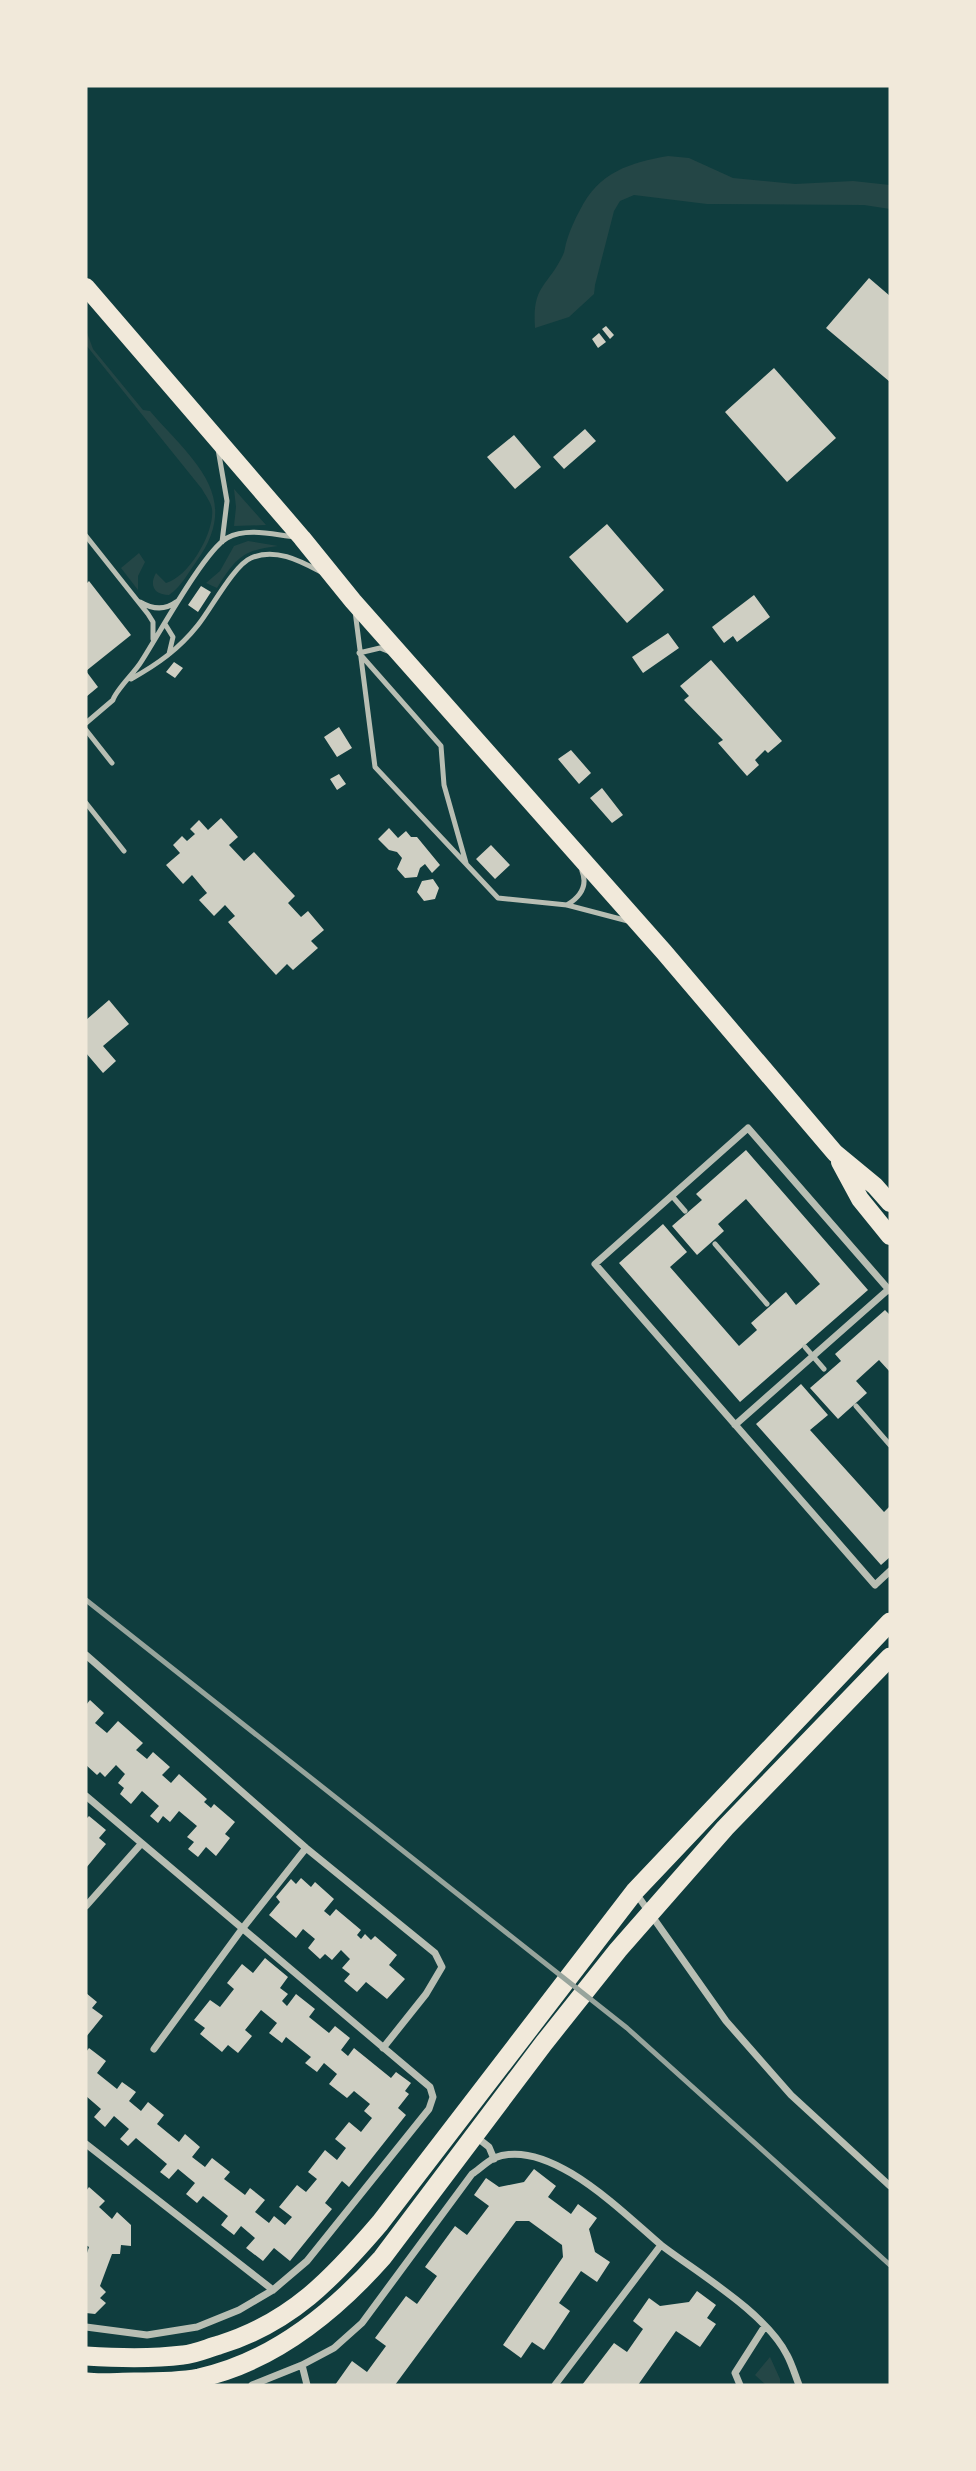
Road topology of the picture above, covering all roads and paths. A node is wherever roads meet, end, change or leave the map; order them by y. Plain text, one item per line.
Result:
1 (86, 287) edge
2 (94, 304) edge
3 (216, 439) junction
4 (86, 536) edge
5 (302, 538) junction
6 (222, 542) junction
7 (335, 579) junction
8 (136, 600) junction
9 (179, 600) junction
10 (353, 601) junction
11 (165, 624) junction
12 (150, 649) junction
13 (359, 653) junction
14 (168, 657) junction
15 (405, 659) junction
16 (127, 682) junction
17 (86, 723) edge
18 (86, 730) edge
19 (112, 763) dead end
20 (86, 803) edge
21 (124, 851) dead end
22 (577, 853) junction
23 (467, 866) junction
24 (566, 905) junction
25 (640, 925) junction
26 (835, 1153) junction
27 (672, 1196) junction
28 (890, 1203) edge
29 (685, 1211) dead end
30 (890, 1236) edge
31 (715, 1244) dead end
32 (890, 1289) edge
33 (767, 1304) dead end
34 (805, 1347) dead end
35 (813, 1356) junction
36 (824, 1369) dead end
37 (856, 1406) dead end
38 (735, 1425) junction
39 (890, 1445) edge
40 (890, 1571) edge
41 (890, 1622) edge
42 (86, 1655) edge
43 (890, 1657) edge
44 (86, 1797) edge
45 (141, 1844) junction
46 (306, 1848) junction
47 (635, 1891) junction
48 (86, 1906) edge
49 (651, 1912) junction
50 (242, 1929) junction
51 (383, 2048) junction
52 (154, 2049) dead end
53 (474, 2135) junction
54 (86, 2144) edge
55 (494, 2158) junction
56 (890, 2186) edge
57 (661, 2245) junction
58 (273, 2290) junction
59 (765, 2326) junction
60 (86, 2327) edge
61 (86, 2356) edge
62 (302, 2365) junction
63 (86, 2382) edge
64 (252, 2385) edge
65 (307, 2385) edge
66 (555, 2385) edge
67 (740, 2385) edge
68 (799, 2385) edge

1 - 2 main road
2 - 3 main road
3 - 5 main road
3 - 6 lane
4 - 8 lane
5 - 6 lane
5 - 7 main road
6 - 9 lane
7 - 10 main road
7 - 14 lane
8 - 9 lane
8 - 12 lane
9 - 11 lane
10 - 13 lane
10 - 15 main road
11 - 12 lane
11 - 14 lane
12 - 16 lane
13 - 15 lane
13 - 23 lane
13 - 23 lane
14 - 16 lane
15 - 22 main road
16 - 17 lane
18 - 19 lane
20 - 21 lane
22 - 24 lane
22 - 25 main road
23 - 24 lane
24 - 25 lane
25 - 26 main road
26 - 28 main road
26 - 30 main road
27 - 29 lane
27 - 32 street
27 - 38 street
31 - 33 lane
32 - 35 street
34 - 35 lane
35 - 36 lane
35 - 38 street
37 - 39 lane
38 - 40 street
41 - 47 highway
42 - 46 street
43 - 49 highway
44 - 45 street
45 - 48 street
45 - 50 street
46 - 50 street
46 - 51 street
47 - 49 street
47 - 61 highway
49 - 53 highway
49 - 56 street
50 - 51 street
50 - 52 street
51 - 58 street
53 - 55 street
53 - 63 highway
54 - 58 street
55 - 57 street
55 - 62 street
57 - 59 street
57 - 66 street
58 - 60 street
59 - 67 street
59 - 68 street
62 - 64 street
62 - 65 street

